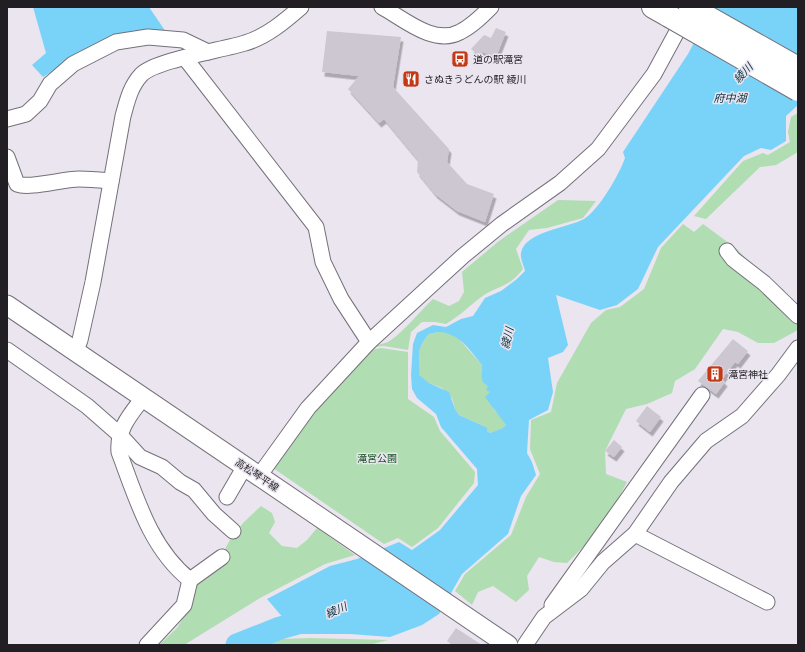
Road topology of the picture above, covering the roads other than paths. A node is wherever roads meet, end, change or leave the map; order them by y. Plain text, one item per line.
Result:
1 (302, 7) edge
2 (382, 7) edge
3 (491, 7) edge
4 (690, 7) edge
5 (661, 11) edge
6 (208, 52) junction
7 (185, 58) junction
8 (798, 68) edge
9 (798, 90) edge
10 (7, 119) edge
11 (7, 157) edge
12 (111, 181) junction
13 (727, 252) dead end
14 (7, 305) edge
15 (798, 316) edge
16 (369, 342) junction
17 (798, 348) edge
18 (7, 350) edge
19 (76, 351) junction
20 (702, 395) dead end
21 (143, 398) junction
22 (119, 434) junction
23 (252, 471) junction
24 (227, 497) dead end
25 (233, 531) dead end
26 (635, 534) junction
27 (222, 557) dead end
28 (190, 580) junction
29 (767, 602) dead end
30 (544, 617) junction
31 (147, 645) edge
32 (508, 645) edge
33 (525, 645) edge

1 - 6 street
2 - 3 street
4 - 8 highway, bridge
4 - 16 street
5 - 9 highway, bridge
6 - 7 street
6 - 10 street
7 - 12 street
7 - 16 street
11 - 12 street
12 - 19 street
13 - 15 street
14 - 19 main road, 高松琴平線
16 - 23 street
17 - 26 street
18 - 22 street
19 - 21 main road, 高松琴平線
20 - 30 street
21 - 22 street
21 - 23 main road, 高松琴平線
22 - 25 street
22 - 28 street
23 - 24 street
23 - 32 main road, 高松琴平線
26 - 29 street
26 - 30 street
27 - 28 street
28 - 31 street
30 - 33 street

